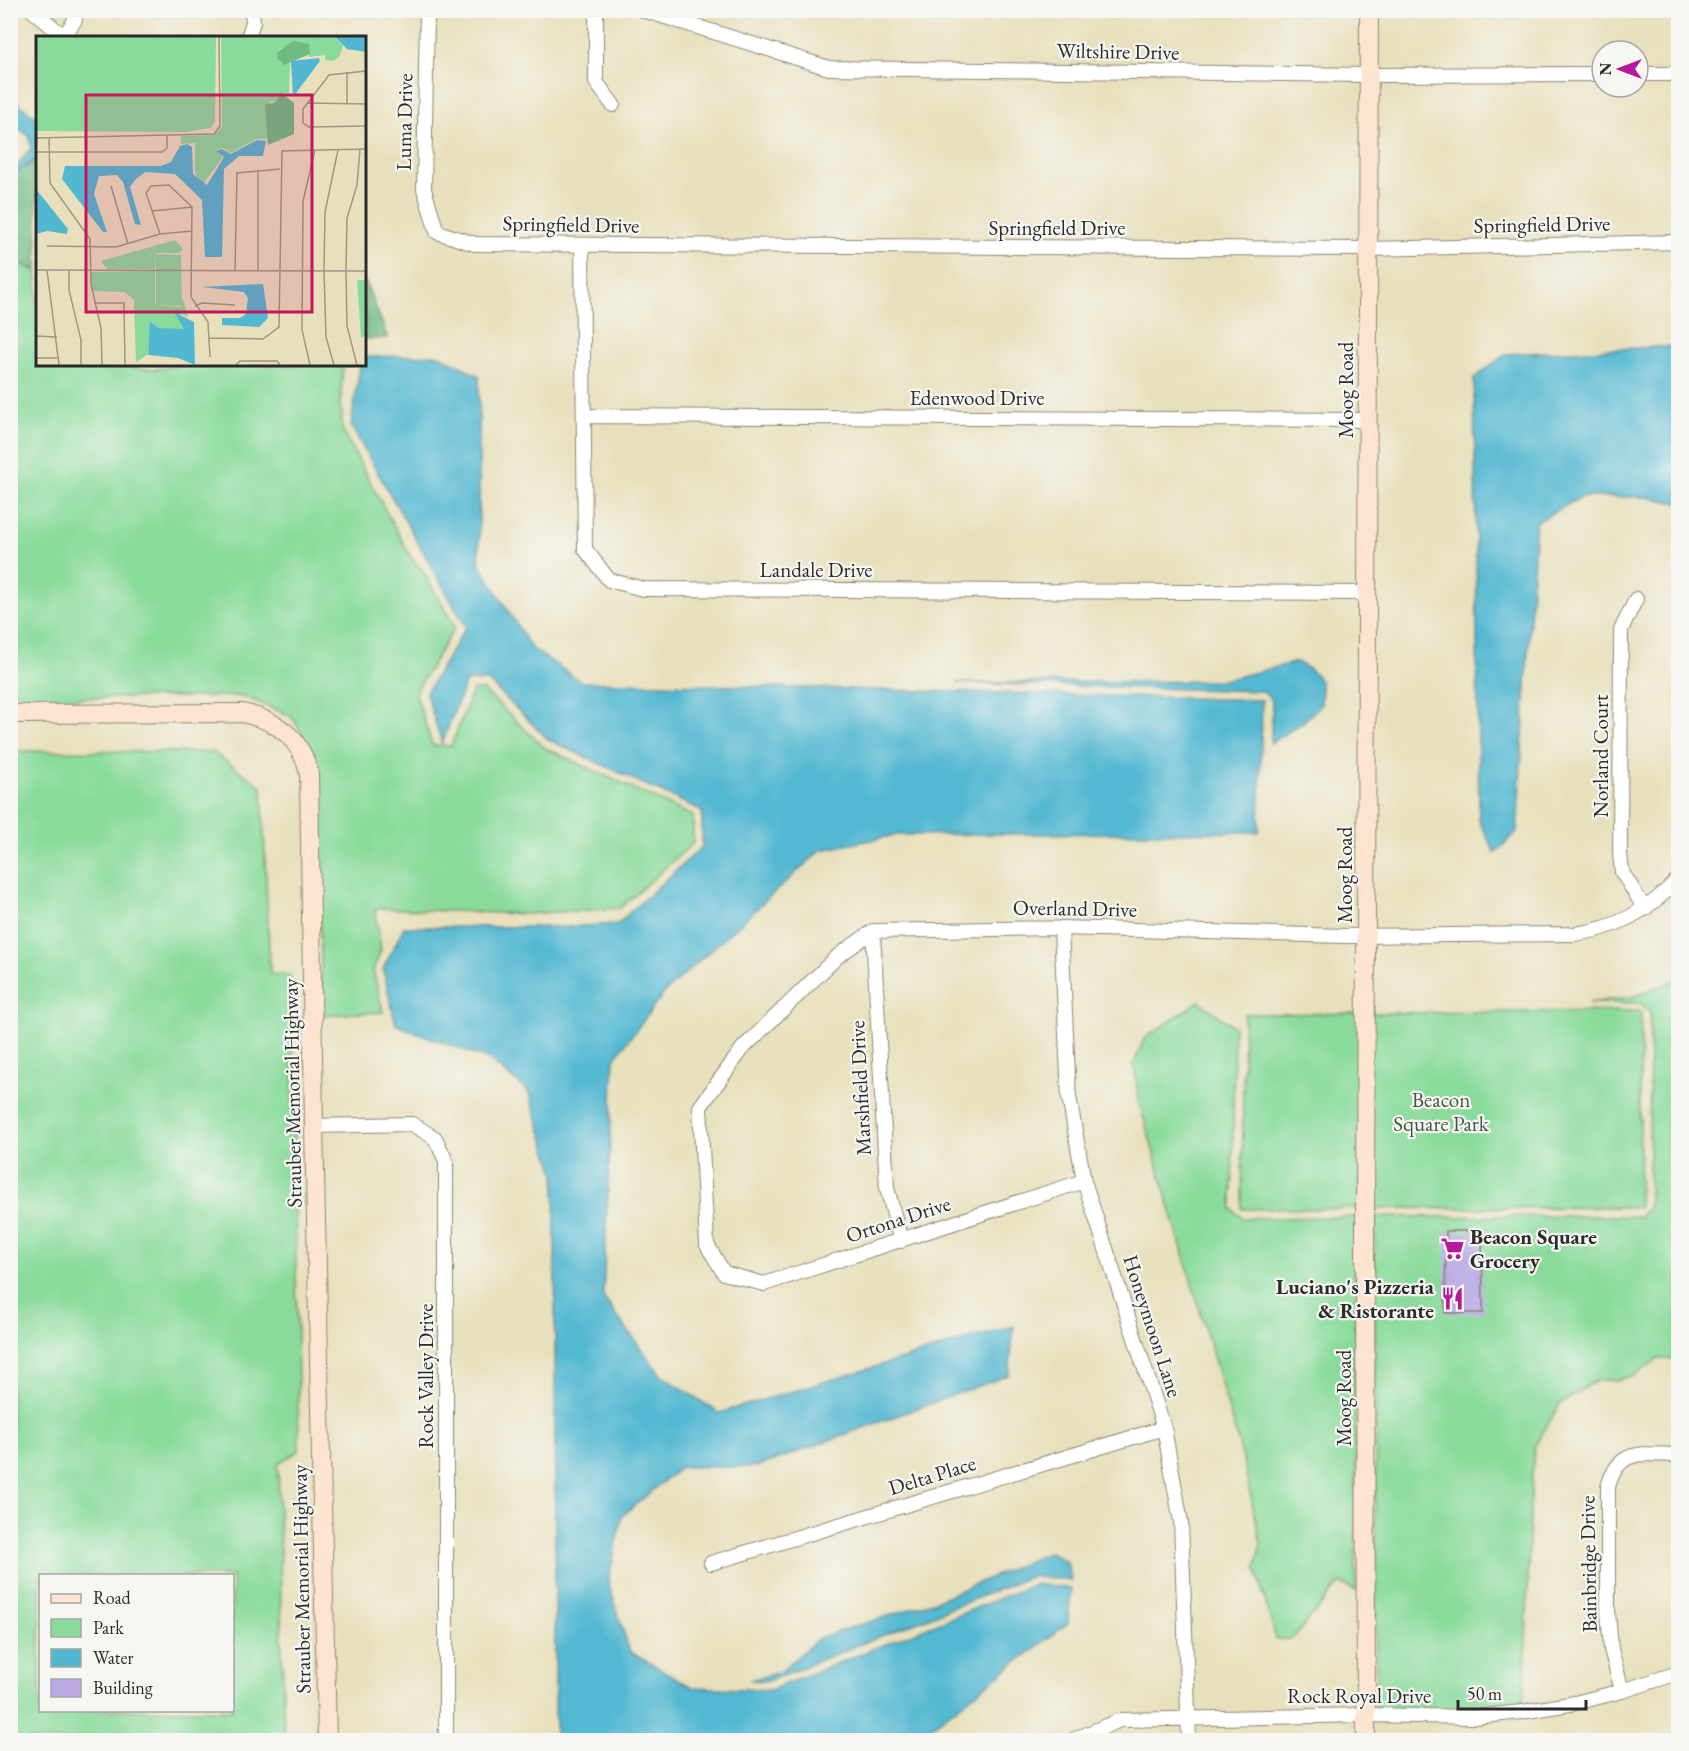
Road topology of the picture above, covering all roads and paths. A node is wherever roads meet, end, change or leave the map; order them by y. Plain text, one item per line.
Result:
1 (32, 10) edge
2 (75, 10) edge
3 (252, 10) edge
4 (428, 10) edge
5 (596, 10) edge
6 (643, 10) edge
7 (1369, 10) edge
8 (64, 36) edge
9 (66, 36) edge
10 (248, 36) edge
11 (1590, 74) edge
12 (1650, 74) edge
13 (1678, 74) edge
14 (1368, 75) junction
15 (613, 105) dead end
16 (437, 232) joint
17 (1678, 242) edge
18 (582, 245) junction
19 (1368, 249) junction
20 (585, 416) junction
21 (1368, 420) junction
22 (1367, 593) junction
23 (1636, 599) dead end
24 (10, 714) edge
25 (1678, 879) edge
26 (1645, 909) junction
27 (1061, 928) junction
28 (873, 931) junction
29 (1366, 936) junction
30 (314, 1126) junction
31 (1084, 1181) junction
32 (901, 1241) junction
33 (1164, 1428) junction
34 (1678, 1455) edge
35 (711, 1563) dead end
36 (1678, 1673) edge
37 (1622, 1691) junction
38 (1366, 1715) junction
39 (1189, 1718) junction
40 (327, 1740) edge
41 (446, 1740) edge
42 (1073, 1740) edge
43 (1189, 1740) edge
44 (1366, 1740) edge

1 - 8 street
2 - 9 street
3 - 10 street
4 - 16 street, Luma Drive
5 - 15 street
6 - 14 street, Wiltshire Drive
7 - 14 street, Moog Road
11 - 14 street, Wiltshire Drive
12 - 13 street
14 - 19 street, Moog Road
16 - 18 street, Springfield Drive
17 - 19 street, Springfield Drive
18 - 19 street, Springfield Drive
18 - 20 street, Landale Drive
19 - 21 street, Moog Road
20 - 21 street, Edenwood Drive
20 - 22 street, Landale Drive
21 - 22 street, Moog Road
22 - 29 street, Moog Road
23 - 26 street, Norland Court
24 - 30 street, Strauber Memorial Highway
25 - 26 street, Overland Drive
26 - 29 street, Overland Drive
27 - 28 street, Overland Drive
27 - 29 street, Overland Drive
27 - 31 street, Honeymoon Lane
28 - 32 street, Marshfield Drive
28 - 32 street, Ortona Drive
29 - 38 street, Moog Road
30 - 40 street, Strauber Memorial Highway
30 - 41 street, Rock Valley Drive
31 - 32 street, Ortona Drive
31 - 33 street, Honeymoon Lane
33 - 35 street, Delta Place
33 - 39 street, Honeymoon Lane
34 - 37 street, Bainbridge Drive
36 - 37 street, Rock Royal Drive
37 - 38 street, Rock Royal Drive
38 - 39 street, Rock Royal Drive
38 - 44 street, Moog Road
39 - 42 street, Rock Royal Drive
39 - 43 street, Honeymoon Lane

